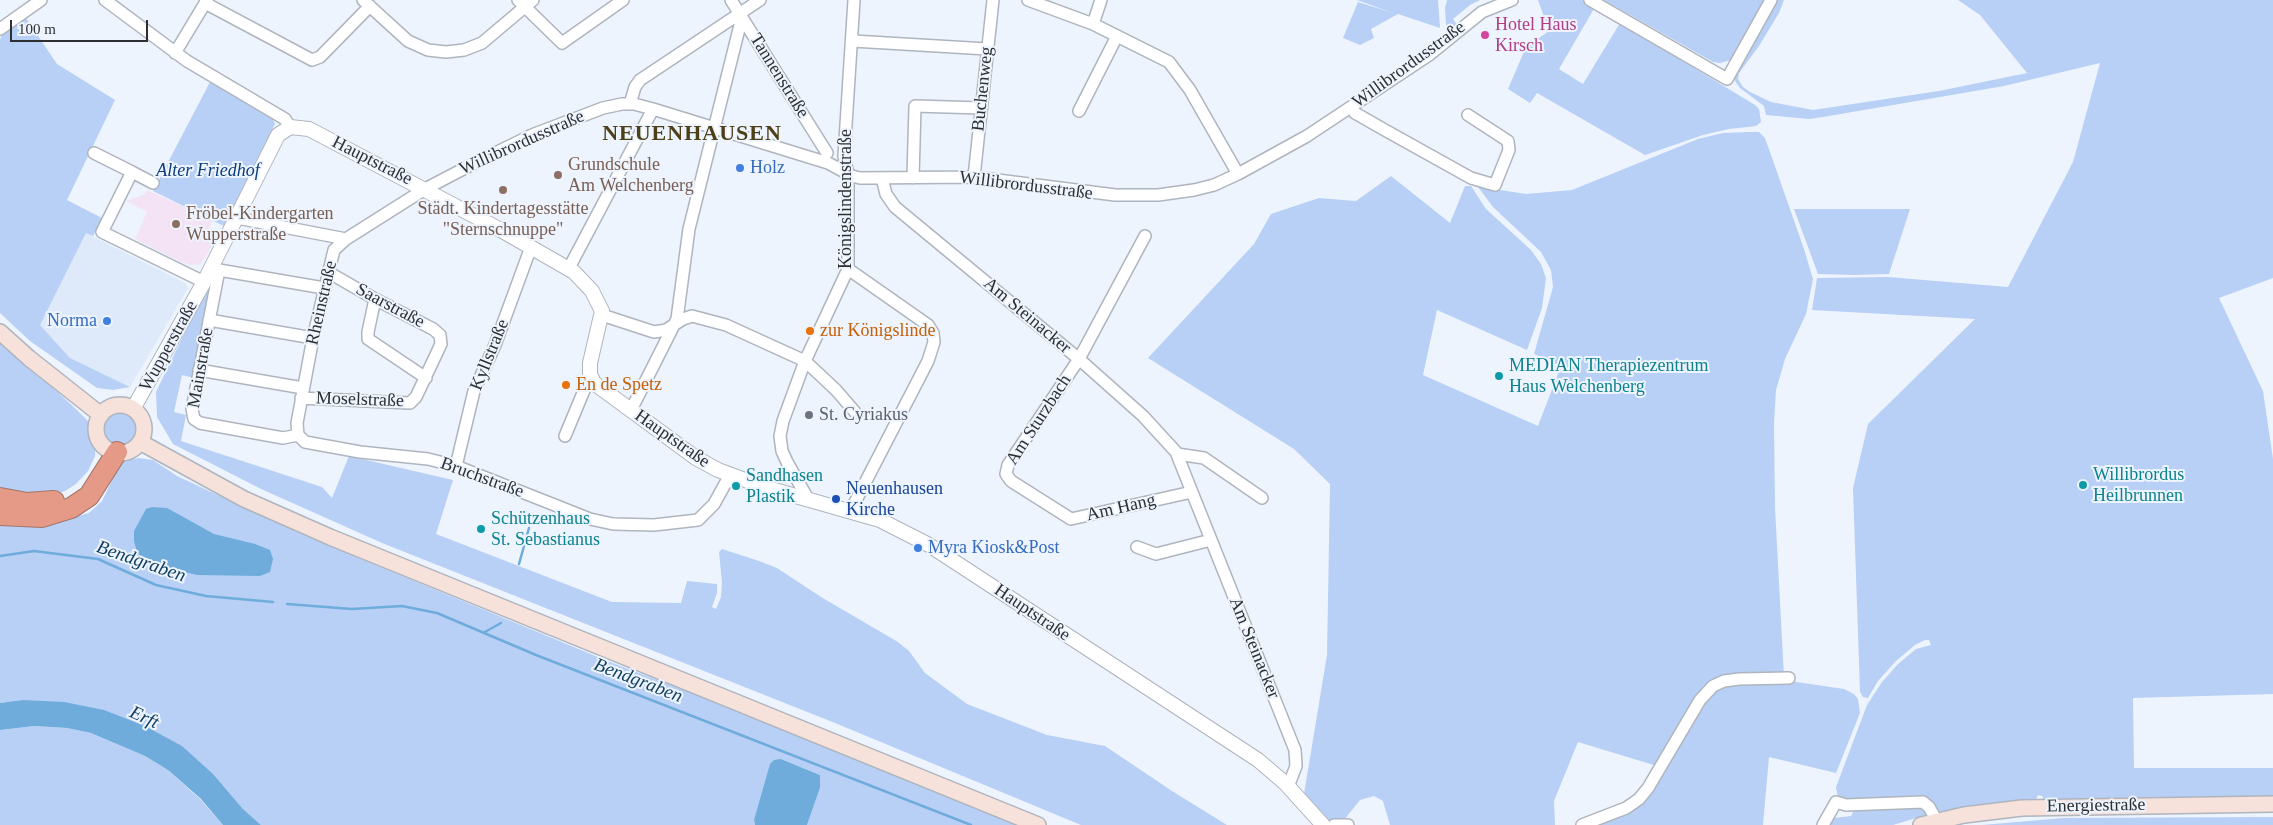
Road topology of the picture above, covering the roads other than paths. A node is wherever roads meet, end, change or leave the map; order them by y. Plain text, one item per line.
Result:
1 (42, 0) edge
2 (105, 0) edge
3 (622, 0) edge
4 (731, 0) edge
5 (760, 0) edge
6 (854, 0) edge
7 (994, 0) edge
8 (1028, 0) edge
9 (1101, 0) edge
10 (1512, 0) edge
11 (1590, 0) edge
12 (1771, 0) edge
13 (206, 1) edge
14 (525, 2) edge
15 (367, 3) edge
16 (740, 14) junction
17 (1093, 24) junction
18 (0, 29) edge
19 (1117, 36) junction
20 (853, 41) junction
21 (988, 49) junction
22 (175, 53) junction
23 (630, 104) junction
24 (981, 108) junction
25 (1352, 108) junction
26 (653, 109) junction
27 (1079, 111) dead end
28 (1468, 115) dead end
29 (290, 127) junction
30 (714, 128) junction
31 (94, 153) dead end
32 (827, 153) dead end
33 (132, 172) junction
34 (848, 174) junction
35 (1238, 174) junction
36 (974, 177) junction
37 (882, 178) junction
38 (913, 178) junction
39 (153, 183) dead end
40 (425, 189) junction
41 (237, 218) junction
42 (1145, 236) dead end
43 (346, 239) junction
44 (531, 247) junction
45 (569, 268) junction
46 (848, 269) junction
47 (328, 272) junction
48 (204, 282) junction
49 (324, 288) junction
50 (375, 299) junction
51 (602, 315) junction
52 (209, 320) junction
53 (675, 324) junction
54 (0, 332) edge
55 (313, 338) junction
56 (1079, 359) junction
57 (806, 361) junction
58 (199, 370) junction
59 (590, 376) junction
60 (426, 378) junction
61 (302, 393) junction
62 (133, 409) junction
63 (631, 410) junction
64 (855, 412) dead end
65 (101, 415) junction
66 (298, 435) junction
67 (565, 436) dead end
68 (140, 442) junction
69 (112, 450) junction
70 (1177, 454) junction
71 (456, 466) junction
72 (1006, 472) joint
73 (730, 475) junction
74 (1192, 492) junction
75 (0, 498) edge
76 (1262, 498) dead end
77 (808, 499) junction
78 (851, 510) junction
79 (0, 515) edge
80 (1211, 540) junction
81 (1137, 547) dead end
82 (1789, 678) dead end
83 (1288, 787) junction
84 (2273, 804) edge
85 (1937, 820) junction
86 (1038, 825) edge
87 (1323, 825) edge
88 (1334, 825) edge
89 (1348, 825) edge
90 (1582, 825) edge
91 (1823, 825) edge
92 (1922, 825) edge

1 - 18 street
2 - 22 street
3 - 14 street
4 - 16 street, Tannenstraße
5 - 16 street
6 - 20 street, Königslindenstraße
7 - 21 street, Buchenweg
8 - 17 street
9 - 17 street
10 - 25 street, Willibrordusstraße
11 - 12 street
13 - 15 street
13 - 22 street
14 - 15 street
16 - 23 street
16 - 30 street
16 - 32 street, Tannenstraße
17 - 19 street
19 - 27 street
19 - 35 street
20 - 21 street
20 - 34 street, Königslindenstraße
21 - 24 street, Buchenweg
22 - 29 street
23 - 26 street, Willibrordusstraße
23 - 40 street, Willibrordusstraße
24 - 36 street, Buchenweg
24 - 38 street
25 - 28 street
25 - 35 street, Willibrordusstraße
26 - 30 street, Willibrordusstraße
26 - 45 street
29 - 40 street, Hauptstraße
29 - 41 street, Wupperstraße
30 - 34 street, Willibrordusstraße
30 - 53 street
31 - 33 street
33 - 39 street
33 - 48 street, Wupperstraße
34 - 37 street, Willibrordusstraße
34 - 46 street, Königslindenstraße
35 - 36 street, Willibrordusstraße
36 - 38 street, Willibrordusstraße
37 - 38 street, Willibrordusstraße
37 - 56 street, Am Steinacker
40 - 43 street, Rheinstraße
40 - 44 street, Hauptstraße
41 - 43 street
41 - 48 street, Wupperstraße
42 - 56 street, Am Sturzbach
43 - 47 street, Rheinstraße
44 - 45 street, Hauptstraße
44 - 71 street, Kyllstraße
45 - 51 street, Hauptstraße
46 - 57 street, Königslindenstraße
46 - 78 street
47 - 49 street, Rheinstraße
47 - 50 street, Saarstraße
48 - 62 street, Wupperstraße
49 - 52 street, Mainstraße
49 - 55 street, Rheinstraße
50 - 60 street
50 - 60 street, Saarstraße
51 - 53 street
51 - 59 street
52 - 55 street
52 - 58 street, Mainstraße
53 - 57 street
53 - 63 street
54 - 65 main road
55 - 61 street, Rheinstraße
56 - 70 street, Am Steinacker
56 - 72 street, Am Sturzbach
57 - 64 street
57 - 77 street, Königslindenstraße
58 - 61 street, Moselstraße
58 - 66 street, Mainstraße
59 - 63 street, Hauptstraße
59 - 67 street
60 - 61 street, Moselstraße
61 - 66 street, Rheinstraße
62 - 65 main road
62 - 68 main road
63 - 73 street, Hauptstraße
65 - 69 main road
66 - 71 street, Bruchstraße
68 - 69 main road
68 - 86 main road
69 - 75 highway
69 - 79 highway
70 - 74 street, Am Steinacker
70 - 76 street
71 - 73 street, Bruchstraße
72 - 74 street, Am Hang
73 - 77 street, Hauptstraße
74 - 80 street, Am Steinacker
77 - 78 street, Hauptstraße
78 - 83 street, Hauptstraße
80 - 81 street
80 - 83 street, Am Steinacker
82 - 90 street
83 - 87 street, Hauptstraße
84 - 85 main road, Energiestraße
85 - 91 street
85 - 92 main road, Energiestraße
88 - 89 street

